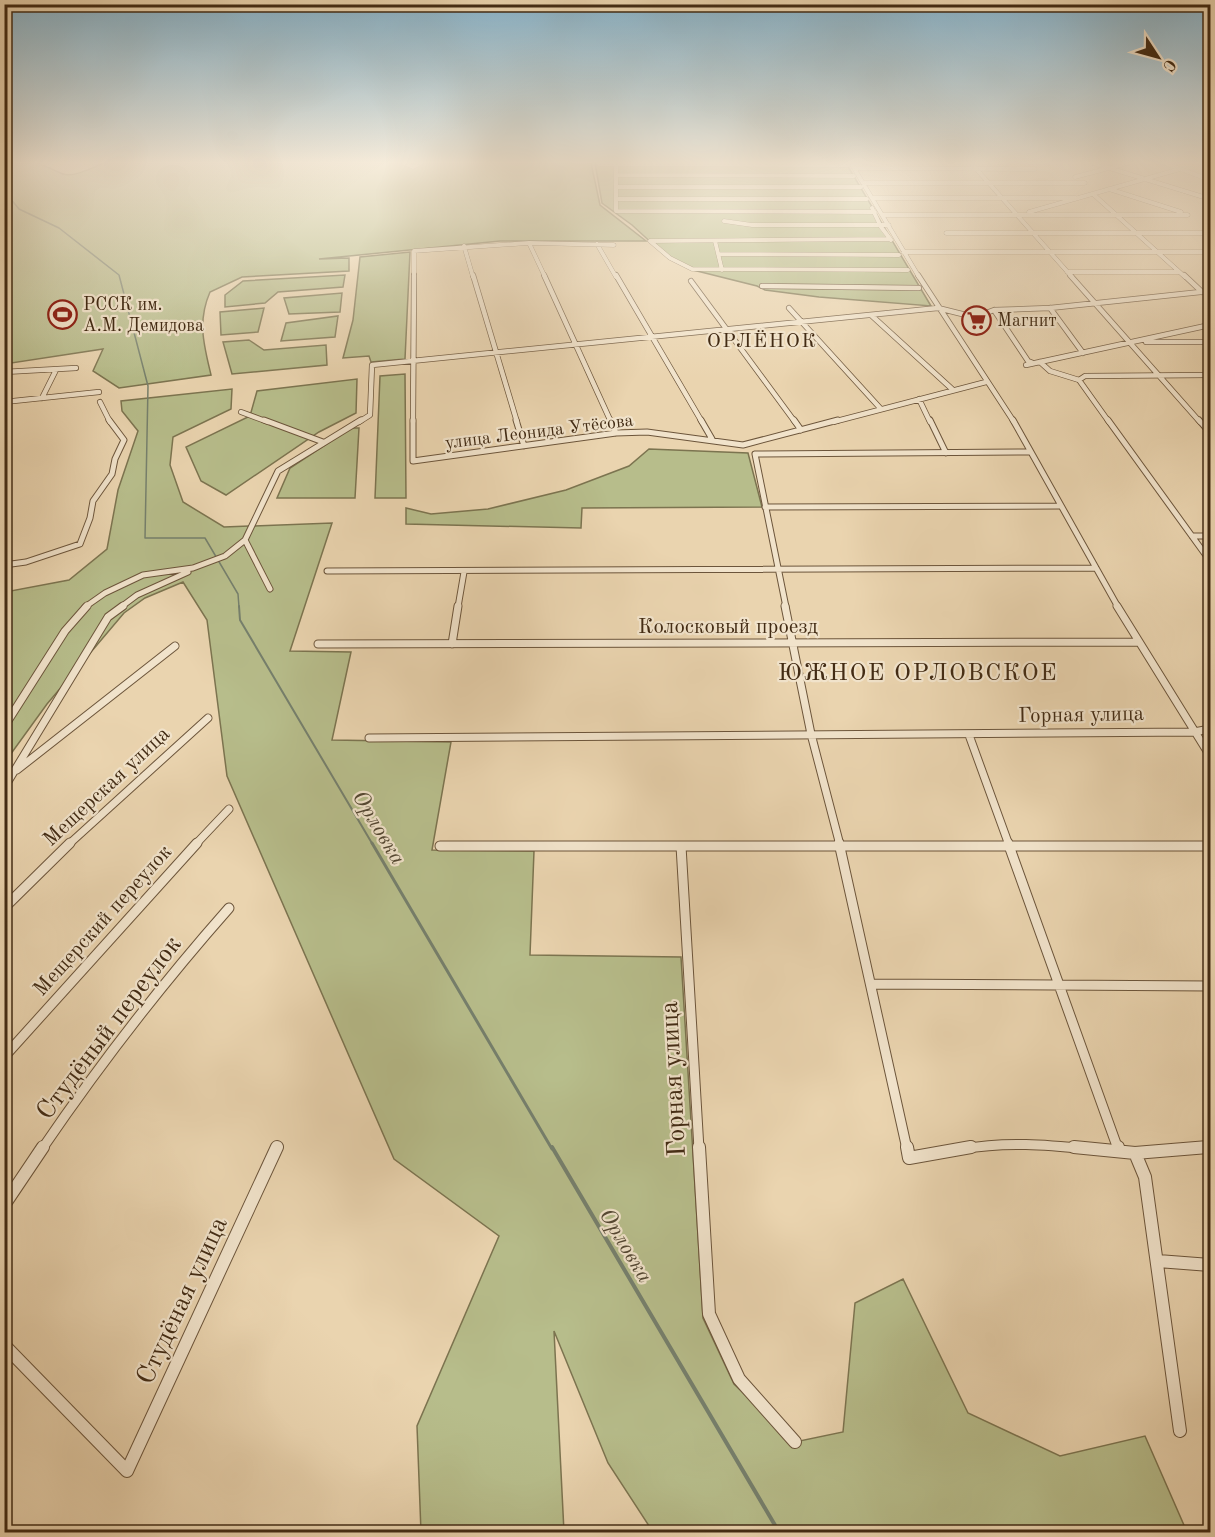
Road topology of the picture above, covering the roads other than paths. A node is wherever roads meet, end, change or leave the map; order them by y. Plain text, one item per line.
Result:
1 (887, 235) edge
2 (893, 235) edge
3 (1034, 235) edge
4 (1138, 235) edge
5 (890, 239) junction
6 (715, 241) junction
7 (529, 243) junction
8 (597, 244) junction
9 (614, 245) dead end
10 (464, 246) junction
11 (1049, 252) junction
12 (1157, 252) junction
13 (1210, 252) edge
14 (901, 253) junction
15 (718, 254) junction
16 (722, 270) junction
17 (908, 270) junction
18 (1067, 272) junction
19 (1179, 272) junction
20 (692, 281) dead end
21 (762, 286) dead end
22 (1210, 291) edge
23 (1202, 292) junction
24 (1096, 304) junction
25 (789, 308) dead end
26 (938, 308) junction
27 (1050, 308) junction
28 (994, 310) junction
29 (871, 315) junction
30 (800, 321) junction
31 (1210, 325) edge
32 (726, 329) junction
33 (651, 336) junction
34 (1130, 342) junction
35 (1210, 342) edge
36 (575, 344) junction
37 (495, 353) junction
38 (1083, 353) junction
39 (411, 361) junction
40 (1040, 362) junction
41 (1033, 363) junction
42 (1026, 365) dead end
43 (76, 368) dead end
44 (56, 370) junction
45 (4, 372) edge
46 (1159, 375) junction
47 (1210, 375) edge
48 (1079, 380) junction
49 (986, 382) junction
50 (952, 389) junction
51 (99, 392) dead end
52 (42, 398) junction
53 (919, 399) junction
54 (4, 402) edge
55 (100, 402) dead end
56 (880, 408) junction
57 (241, 412) dead end
58 (801, 430) junction
59 (616, 433) junction
60 (1210, 433) edge
61 (712, 439) junction
62 (323, 442) junction
63 (525, 446) junction
64 (1029, 452) junction
65 (946, 453) junction
66 (765, 507) junction
67 (1059, 507) junction
68 (1192, 536) junction
69 (1210, 536) edge
70 (245, 540) junction
71 (1210, 561) edge
72 (4, 565) edge
73 (193, 568) junction
74 (1096, 568) junction
75 (777, 570) junction
76 (327, 571) dead end
77 (464, 572) junction
78 (270, 589) dead end
79 (1138, 642) junction
80 (318, 644) dead end
81 (452, 644) junction
82 (793, 644) junction
83 (175, 646) dead end
84 (208, 718) dead end
85 (4, 727) edge
86 (1210, 729) edge
87 (1194, 732) junction
88 (811, 734) junction
89 (969, 735) junction
90 (369, 738) dead end
91 (1210, 756) edge
92 (14, 773) junction
93 (4, 788) edge
94 (229, 809) dead end
95 (440, 846) dead end
96 (681, 846) junction
97 (840, 846) junction
98 (1210, 846) edge
99 (1009, 847) junction
100 (4, 908) edge
101 (229, 908) dead end
102 (871, 984) junction
103 (1059, 985) junction
104 (1210, 986) edge
105 (4, 1057) edge
106 (277, 1147) dead end
107 (1210, 1147) edge
108 (1119, 1151) junction
109 (1135, 1154) junction
110 (4, 1206) edge
111 (1158, 1261) junction
112 (1210, 1265) edge
113 (4, 1345) edge
114 (1180, 1431) dead end
115 (795, 1442) dead end

1 - 5 street
2 - 14 street
3 - 11 street
4 - 12 street
5 - 6 street
5 - 14 street
6 - 15 street
6 - 16 street
7 - 8 street
7 - 10 street
7 - 36 street
8 - 9 street
8 - 33 street
10 - 37 street
10 - 39 street
11 - 12 street
11 - 14 street
11 - 18 street
12 - 13 street
12 - 19 street
14 - 15 street
14 - 17 street
14 - 26 street
15 - 16 street
16 - 17 street
17 - 21 street
18 - 19 street
18 - 24 street
19 - 23 street
20 - 32 street
22 - 23 street
23 - 24 street
24 - 27 street
24 - 34 street
25 - 30 street
26 - 28 street
26 - 29 street
26 - 49 street
27 - 28 street
27 - 38 street
28 - 41 street
29 - 30 street
29 - 50 street
30 - 32 street
30 - 56 street
31 - 34 street
32 - 33 street
32 - 58 street
33 - 36 street
33 - 61 street
34 - 35 street
34 - 38 street
34 - 46 street
36 - 37 street
36 - 59 street
37 - 39 street
37 - 63 street
38 - 40 street
39 - 62 street
39 - 63 street, улица Леонида Утёсова
40 - 41 street
40 - 48 street
41 - 42 street
43 - 44 street
44 - 45 street
44 - 52 street
46 - 47 street
46 - 48 street
46 - 60 street
48 - 68 street
49 - 50 street, улица Леонида Утёсова
49 - 64 street
50 - 53 street, улица Леонида Утёсова
51 - 52 street
52 - 54 street
53 - 56 street, улица Леонида Утёсова
53 - 65 street
55 - 72 street
56 - 58 street, улица Леонида Утёсова
57 - 62 street
58 - 61 street, улица Леонида Утёсова
59 - 61 street, улица Леонида Утёсова
59 - 63 street, улица Леонида Утёсова
62 - 70 street
64 - 65 street
64 - 67 street
65 - 66 street
66 - 67 street
66 - 75 street
67 - 74 street
68 - 69 street
68 - 71 street
70 - 73 street
70 - 78 street
73 - 85 street
73 - 92 street
74 - 75 street
74 - 79 street
75 - 77 street
75 - 82 street
76 - 77 street
77 - 81 street
79 - 82 street, Колосковый проезд
79 - 87 street
80 - 81 street, Колосковый проезд
81 - 82 street, Колосковый проезд
82 - 88 street
83 - 92 street
84 - 100 street, Мещерская улица
86 - 87 street, Горная улица
87 - 89 street, Горная улица
87 - 91 street
88 - 89 street, Горная улица
88 - 90 street
88 - 97 street
89 - 99 street
92 - 93 street
94 - 105 street, Мещерский переулок
95 - 96 street
96 - 97 street
96 - 115 street, Горная улица
97 - 99 street
97 - 102 street
98 - 99 street
99 - 103 street
101 - 110 street, Студёный переулок
102 - 103 street
102 - 108 street
103 - 104 street
103 - 108 street
106 - 113 street, Студёная улица
107 - 109 street
108 - 109 street
109 - 111 street
111 - 112 street
111 - 114 street

